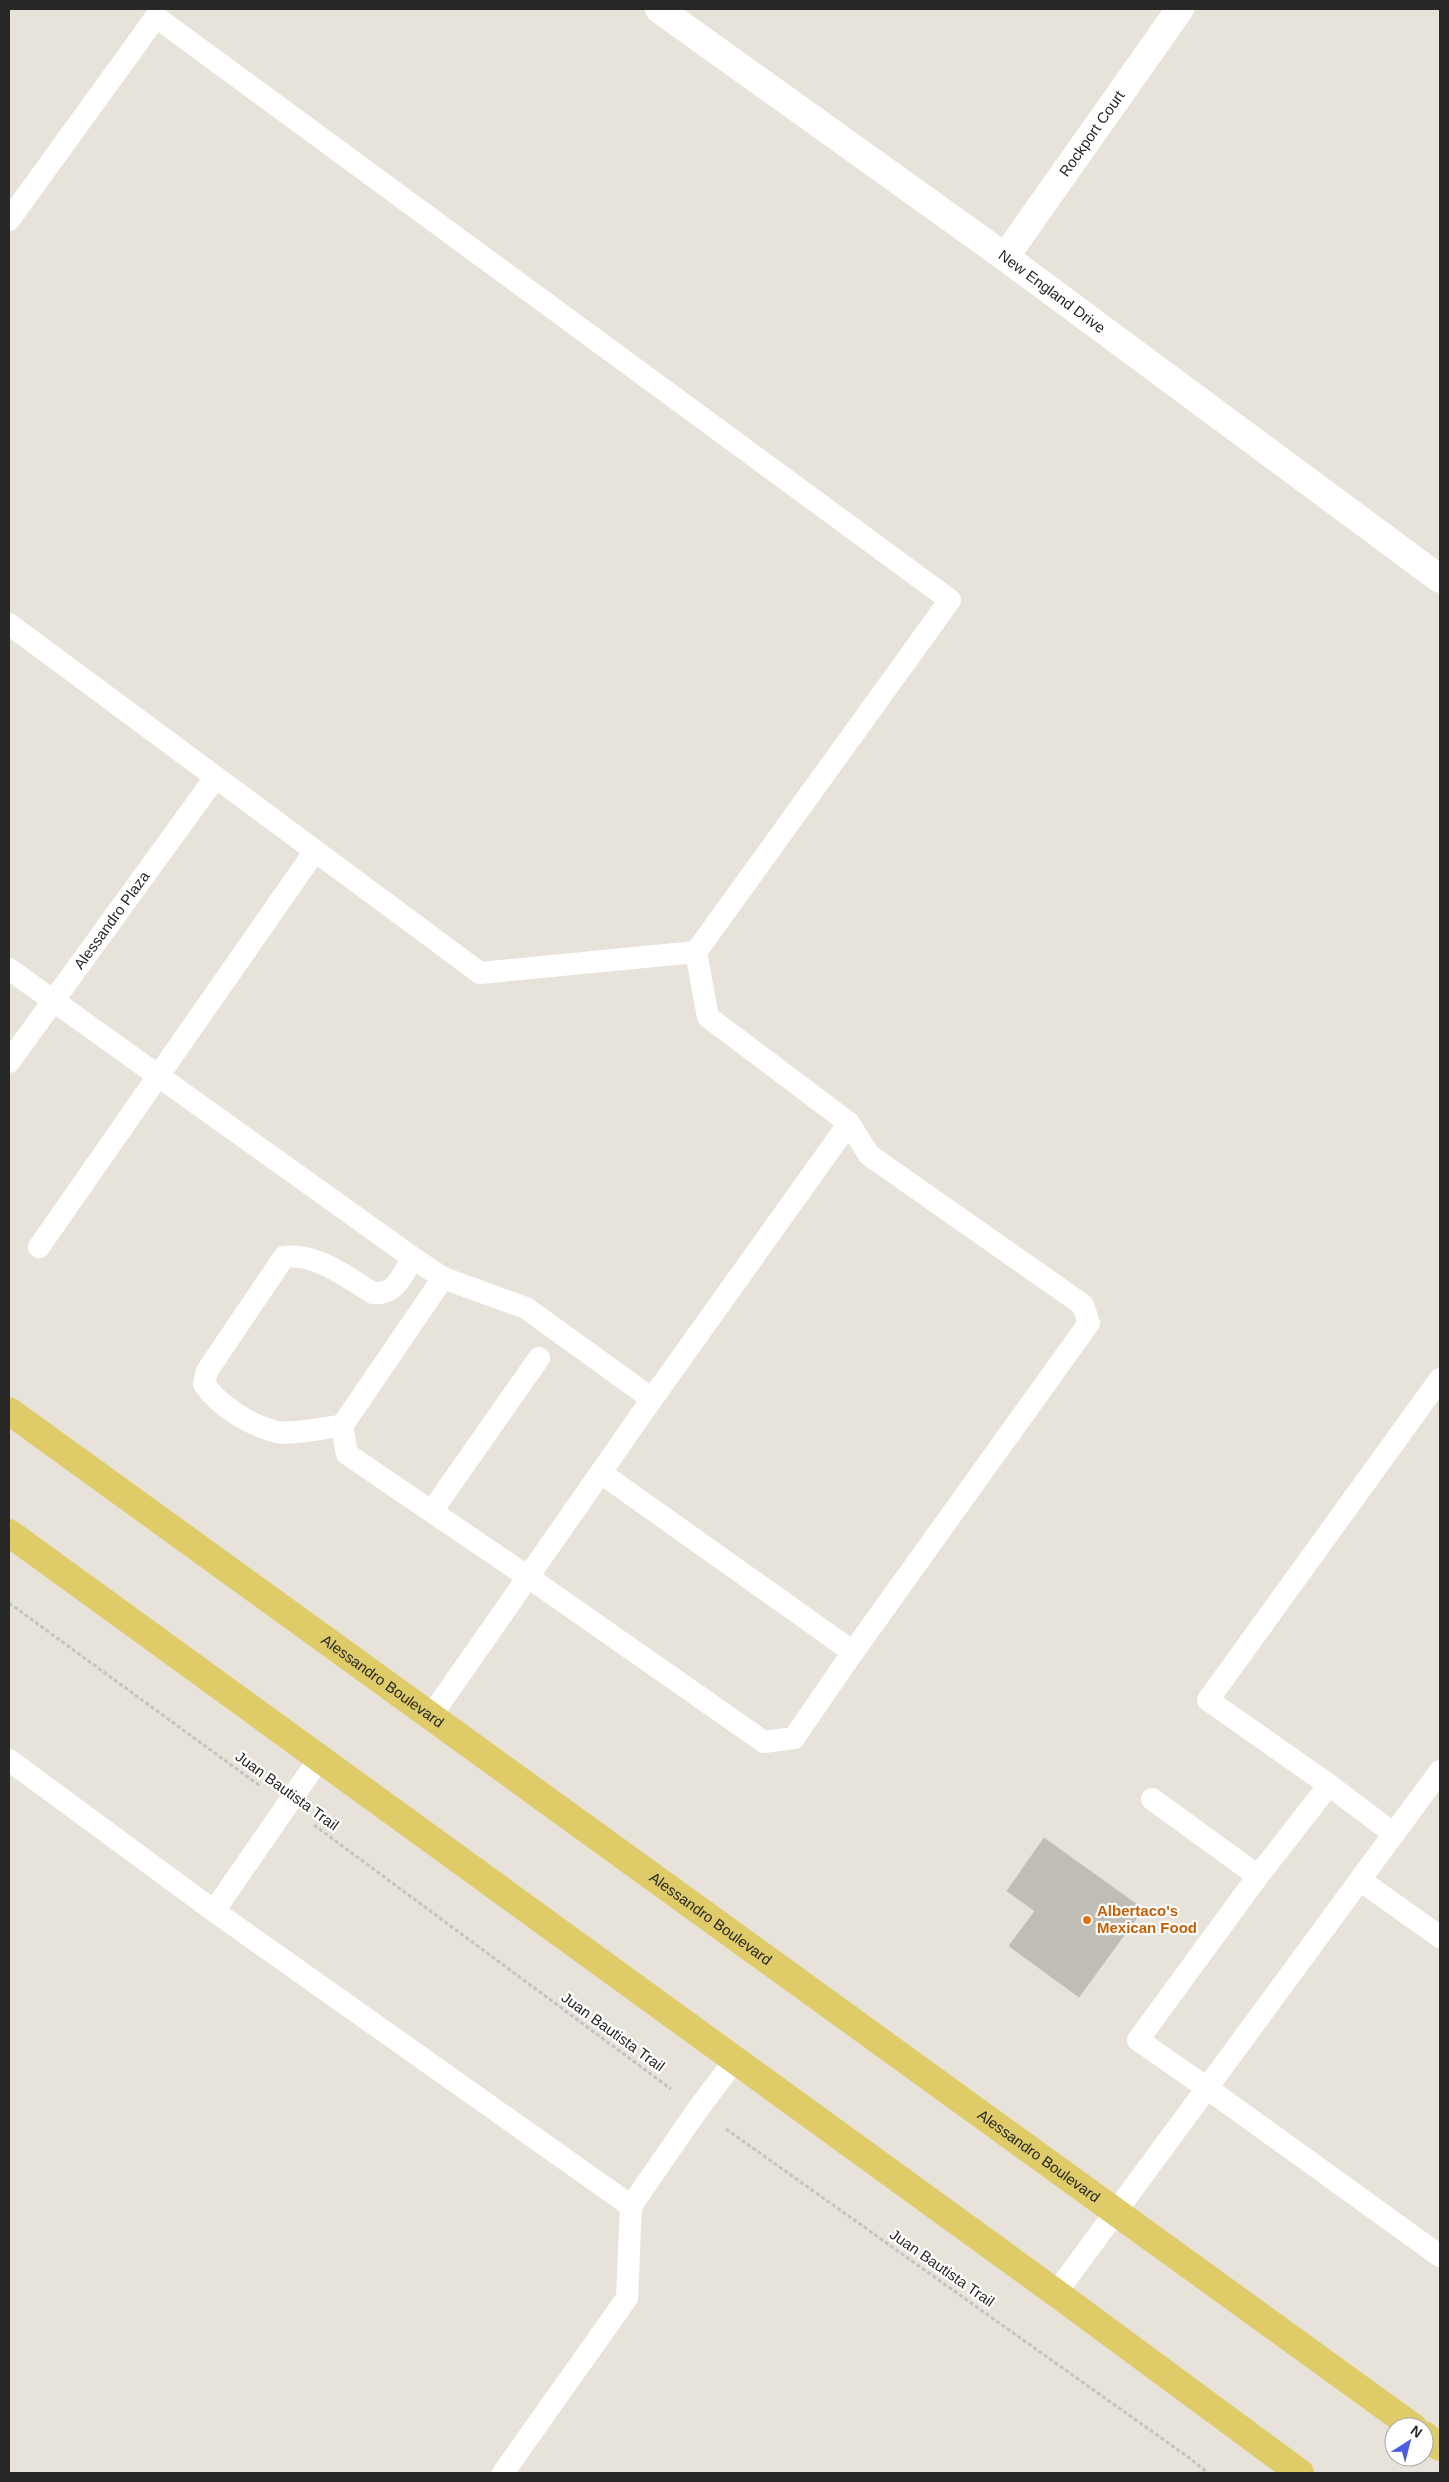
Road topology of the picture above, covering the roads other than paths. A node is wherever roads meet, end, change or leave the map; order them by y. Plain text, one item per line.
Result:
1 (659, 9) edge
2 (1180, 9) edge
3 (150, 13) edge
4 (9, 220) edge
5 (1004, 257) junction
6 (1440, 579) edge
7 (9, 624) edge
8 (216, 778) junction
9 (314, 851) junction
10 (696, 952) junction
11 (9, 969) edge
12 (53, 1002) junction
13 (9, 1062) edge
14 (157, 1075) junction
15 (849, 1123) junction
16 (40, 1247) dead end
17 (413, 1258) junction
18 (443, 1278) junction
19 (540, 1358) dead end
20 (1440, 1379) edge
21 (652, 1399) junction
22 (9, 1410) edge
23 (342, 1426) junction
24 (601, 1473) junction
25 (432, 1511) junction
26 (9, 1533) edge
27 (528, 1577) junction
28 (853, 1652) junction
29 (431, 1716) junction
30 (320, 1758) junction
31 (9, 1760) edge
32 (1440, 1771) edge
33 (1329, 1785) junction
34 (1152, 1799) dead end
35 (1394, 1834) junction
36 (1258, 1876) junction
37 (1360, 1880) junction
38 (214, 1911) junction
39 (1440, 1937) edge
40 (735, 2060) junction
41 (1207, 2088) junction
42 (631, 2206) junction
43 (1116, 2210) junction
44 (1440, 2256) edge
45 (1056, 2293) junction
46 (1399, 2417) edge
47 (503, 2473) edge
48 (1300, 2473) edge

1 - 5 street, New England Drive
2 - 5 street, Rockport Court
3 - 4 lane
3 - 10 lane
5 - 6 street, New England Drive
7 - 8 lane
8 - 9 lane
8 - 12 lane, Alessandro Plaza
9 - 10 lane
9 - 14 lane
10 - 15 lane
11 - 12 lane
12 - 13 lane, Alessandro Plaza
12 - 14 lane
14 - 16 lane
14 - 17 lane
15 - 21 lane
15 - 28 lane
17 - 18 lane
17 - 23 lane
18 - 21 lane
18 - 23 lane
19 - 25 lane
20 - 33 lane
21 - 24 lane
22 - 29 main road, Alessandro Boulevard
23 - 25 lane
24 - 27 lane
24 - 28 lane
25 - 27 lane
26 - 30 main road
27 - 28 lane
27 - 29 lane
29 - 43 main road, Alessandro Boulevard
30 - 38 lane
30 - 40 main road
31 - 38 lane
32 - 35 lane
33 - 35 lane
33 - 36 lane
34 - 36 lane
35 - 37 lane
36 - 41 lane
37 - 39 lane
37 - 41 lane
38 - 42 lane
40 - 42 lane
40 - 45 main road
41 - 43 lane
41 - 44 lane
42 - 47 lane
43 - 45 lane
43 - 46 main road, Alessandro Boulevard
45 - 48 main road

